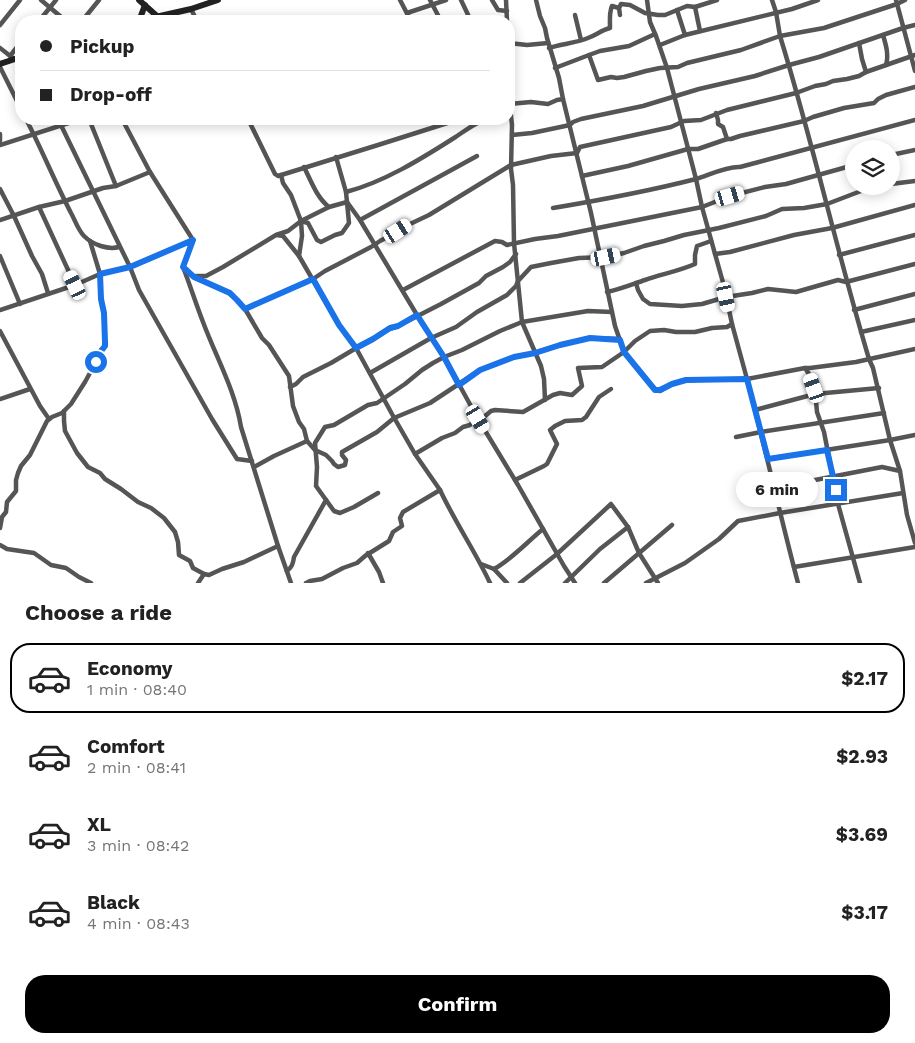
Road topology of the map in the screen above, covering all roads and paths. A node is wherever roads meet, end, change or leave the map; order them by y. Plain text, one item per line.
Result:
1 (20, 0) edge
2 (41, 0) edge
3 (56, 0) edge
4 (98, 0) edge
5 (139, 0) edge
6 (218, 0) edge
7 (400, 0) edge
8 (446, 0) edge
9 (461, 0) edge
10 (492, 0) edge
11 (506, 0) edge
12 (536, 0) edge
13 (647, 0) edge
14 (686, 0) edge
15 (717, 0) edge
16 (772, 0) edge
17 (818, 0) edge
18 (905, 0) edge
19 (431, 2) edge
20 (896, 2) edge
21 (147, 3) edge
22 (687, 6) junction
23 (694, 7) junction
24 (50, 8) junction
25 (619, 8) junction
26 (191, 9) junction
27 (677, 10) junction
28 (506, 11) junction
29 (776, 12) junction
30 (649, 13) junction
31 (407, 14) joint
32 (575, 14) dead end
33 (44, 15) edge
34 (59, 15) edge
35 (87, 15) edge
36 (142, 15) edge
37 (156, 15) edge
38 (166, 15) edge
39 (194, 15) edge
40 (438, 15) edge
41 (467, 15) edge
42 (506, 15) edge
43 (620, 15) dead end
44 (0, 25) edge
45 (915, 25) edge
46 (903, 28) junction
47 (700, 31) junction
48 (655, 34) junction
49 (685, 35) junction
50 (883, 35) junction
51 (780, 36) junction
52 (581, 40) junction
53 (515, 44) edge
54 (859, 44) junction
55 (549, 45) junction
56 (660, 45) junction
57 (0, 48) edge
58 (588, 55) junction
59 (913, 56) edge
60 (15, 57) edge
61 (0, 65) edge
62 (789, 65) junction
63 (886, 65) junction
64 (555, 68) junction
65 (667, 68) junction
66 (915, 71) edge
67 (866, 72) junction
68 (915, 87) edge
69 (796, 93) junction
70 (15, 97) edge
71 (675, 97) junction
72 (563, 99) junction
73 (515, 104) edge
74 (716, 113) junction
75 (915, 120) edge
76 (804, 121) junction
77 (681, 122) junction
78 (29, 125) edge
79 (64, 125) edge
80 (91, 125) edge
81 (125, 125) edge
82 (251, 125) edge
83 (441, 125) edge
84 (475, 125) edge
85 (511, 125) edge
86 (570, 125) junction
87 (61, 126) junction
88 (0, 134) edge
89 (34, 134) junction
90 (512, 135) junction
91 (727, 139) junction
92 (0, 143) edge
93 (811, 147) junction
94 (688, 150) junction
95 (915, 150) edge
96 (577, 153) junction
97 (900, 153) edge
98 (476, 156) dead end
99 (336, 158) junction
100 (511, 165) junction
101 (304, 167) junction
102 (845, 168) edge
103 (150, 172) junction
104 (281, 174) junction
105 (819, 175) junction
106 (582, 176) junction
107 (696, 179) junction
108 (915, 181) edge
109 (900, 183) edge
110 (116, 186) junction
111 (0, 189) edge
112 (93, 192) junction
113 (346, 192) junction
114 (851, 195) edge
115 (65, 201) junction
116 (347, 202) junction
117 (588, 202) junction
118 (827, 204) junction
119 (915, 206) edge
120 (39, 207) junction
121 (702, 207) junction
122 (330, 208) junction
123 (553, 208) dead end
124 (14, 216) junction
125 (0, 220) edge
126 (360, 220) junction
127 (301, 221) junction
128 (832, 228) junction
129 (594, 229) junction
130 (709, 229) junction
131 (276, 234) junction
132 (915, 235) edge
133 (193, 240) junction
134 (711, 240) junction
135 (90, 241) junction
136 (514, 243) junction
137 (375, 244) junction
138 (120, 247) junction
139 (516, 254) junction
140 (715, 254) junction
141 (840, 255) junction
142 (0, 256) edge
143 (299, 256) junction
144 (600, 257) junction
145 (915, 264) edge
146 (130, 267) junction
147 (183, 267) junction
148 (100, 274) junction
149 (194, 277) junction
150 (313, 279) junction
151 (518, 281) junction
152 (846, 282) junction
153 (636, 283) junction
154 (75, 285) junction
155 (403, 290) junction
156 (607, 292) junction
157 (48, 293) junction
158 (915, 294) edge
159 (726, 297) junction
160 (20, 304) junction
161 (245, 309) junction
162 (0, 310) edge
163 (854, 310) junction
164 (612, 312) junction
165 (417, 315) junction
166 (915, 320) edge
167 (522, 322) junction
168 (732, 324) junction
169 (0, 332) edge
170 (861, 332) junction
171 (431, 338) junction
172 (2, 340) edge
173 (620, 340) junction
174 (356, 348) junction
175 (915, 349) edge
176 (624, 352) junction
177 (535, 353) junction
178 (444, 357) junction
179 (869, 358) junction
180 (805, 368) junction
181 (370, 373) junction
182 (747, 379) junction
183 (459, 385) junction
184 (30, 388) junction
185 (290, 388) junction
186 (878, 388) junction
187 (611, 389) dead end
188 (815, 394) junction
189 (383, 398) junction
190 (0, 399) edge
191 (545, 400) junction
192 (755, 410) junction
193 (64, 411) junction
194 (884, 413) junction
195 (394, 418) junction
196 (477, 418) junction
197 (49, 419) junction
198 (821, 423) junction
199 (761, 432) junction
200 (915, 435) edge
201 (736, 437) dead end
202 (890, 440) junction
203 (307, 441) junction
204 (315, 450) junction
205 (827, 450) junction
206 (415, 454) junction
207 (768, 459) junction
208 (253, 464) junction
209 (900, 471) junction
210 (833, 477) junction
211 (515, 480) junction
212 (774, 488) junction
213 (440, 490) junction
214 (378, 493) dead end
215 (903, 493) junction
216 (326, 500) junction
217 (838, 504) junction
218 (780, 513) junction
219 (1, 518) edge
220 (672, 525) dead end
221 (628, 527) junction
222 (0, 528) edge
223 (543, 529) junction
224 (915, 543) edge
225 (0, 545) edge
226 (278, 546) junction
227 (915, 548) edge
228 (368, 553) junction
229 (639, 553) junction
230 (557, 554) junction
231 (854, 557) junction
232 (481, 564) junction
233 (794, 567) junction
234 (494, 569) junction
235 (286, 571) junction
236 (204, 574) junction
237 (571, 578) junction
238 (656, 580) edge
239 (91, 583) edge
240 (198, 583) edge
241 (291, 583) edge
242 (306, 583) edge
243 (383, 583) edge
244 (490, 583) edge
245 (506, 583) edge
246 (520, 583) edge
247 (565, 583) edge
248 (575, 583) edge
249 (604, 583) edge
250 (646, 583) edge
251 (798, 583) edge
252 (860, 583) edge

1 - 44 street
2 - 24 street
3 - 24 street
4 - 35 street
5 - 21 main road
6 - 26 main road
7 - 31 street
8 - 19 street
9 - 41 street
10 - 28 street
11 - 28 street
12 - 55 street
13 - 30 street
14 - 22 street
15 - 23 street
16 - 29 street
17 - 29 street
18 - 20 street
19 - 31 street
19 - 40 street
20 - 46 street
20 - 51 street
21 - 36 main road
21 - 37 main road
22 - 23 street
22 - 27 street
23 - 47 street
24 - 33 street
24 - 34 street
25 - 30 street
25 - 43 street
25 - 52 street
26 - 38 main road
26 - 39 street
27 - 30 street
27 - 49 street
28 - 42 street
29 - 47 street
29 - 51 street
30 - 48 street
32 - 52 street
45 - 46 street
46 - 50 street
46 - 59 street
47 - 49 street
48 - 56 street
48 - 58 street
49 - 56 street
50 - 54 street
50 - 63 street
51 - 62 street
51 - 65 street
52 - 55 street
53 - 55 street
54 - 62 street
54 - 67 street
55 - 64 street
56 - 65 street
57 - 60 street
58 - 64 street
58 - 65 street
59 - 63 street
59 - 66 street
60 - 61 main road
61 - 70 street
62 - 69 street
62 - 71 street
63 - 67 street
64 - 72 street
65 - 71 street
67 - 69 street
68 - 76 street
69 - 74 street
69 - 76 street
71 - 77 street
71 - 86 street
72 - 73 street
72 - 86 street
74 - 77 street
74 - 91 street
75 - 93 street
76 - 91 street
76 - 93 street
77 - 94 street
77 - 96 street
78 - 89 street
79 - 87 street
80 - 110 street
81 - 103 street
82 - 104 street
83 - 99 street
84 - 113 street
85 - 90 street
86 - 90 street
86 - 96 street
87 - 89 street
87 - 112 street
88 - 92 street
89 - 92 street
89 - 115 street
90 - 100 street
91 - 94 street
93 - 105 street
93 - 107 street
94 - 106 street
94 - 107 street
95 - 97 street
96 - 100 street
96 - 106 street
98 - 126 street
99 - 101 street
99 - 113 street
100 - 136 street
100 - 137 street
101 - 104 street
101 - 122 street
102 - 105 street
103 - 110 street
103 - 133 street
104 - 127 street
105 - 118 street
105 - 121 street
106 - 117 street
107 - 117 street
107 - 121 street
108 - 109 street
110 - 112 street
111 - 124 street
112 - 115 street
112 - 138 street
113 - 116 street
114 - 118 street
115 - 120 street
115 - 135 street
116 - 122 street
116 - 126 street
116 - 127 street
117 - 123 street
117 - 129 street
118 - 128 street
118 - 130 street
119 - 128 street
120 - 124 street
120 - 154 street
121 - 129 street
121 - 130 street
122 - 127 street
124 - 125 street
124 - 157 street
126 - 137 street
127 - 131 street
127 - 143 street
128 - 140 street
128 - 141 street
129 - 136 street
129 - 144 street
130 - 134 street
130 - 144 street
131 - 143 street
131 - 149 street
132 - 141 street
133 - 146 street
133 - 147 street
134 - 140 street
134 - 153 street
135 - 138 street
135 - 148 street
136 - 139 street
136 - 155 street
137 - 150 street
137 - 155 street
138 - 146 street
139 - 151 street
139 - 165 street
140 - 159 street
141 - 152 street
142 - 160 street
143 - 150 street
144 - 151 street
144 - 156 street
145 - 152 street
146 - 148 street
146 - 208 street
147 - 149 street
147 - 208 street
148 - 154 street
148 - 193 street
149 - 161 street
150 - 161 street
150 - 174 street
151 - 167 street
151 - 171 street
152 - 159 street
152 - 163 street
153 - 156 street
153 - 159 street
154 - 157 street
155 - 165 street
156 - 164 street
157 - 160 street
158 - 163 street
159 - 168 street
160 - 162 street
161 - 185 street
163 - 170 street
164 - 167 street
164 - 173 street
165 - 171 street
165 - 174 street
166 - 170 street
167 - 177 street
167 - 178 street
168 - 176 street
168 - 182 street
169 - 172 street
170 - 179 street
171 - 178 street
171 - 181 street
172 - 184 street
173 - 176 street
173 - 177 street
174 - 181 street
174 - 185 street
175 - 179 street
176 - 182 street
176 - 191 street
177 - 183 street
177 - 191 street
178 - 183 street
178 - 189 street
179 - 180 street
179 - 186 street
180 - 182 street
180 - 188 street
181 - 189 street
182 - 192 street
183 - 195 street
183 - 196 street
184 - 190 street
184 - 197 street
185 - 203 street
186 - 188 street
186 - 194 street
187 - 211 street
188 - 192 street
188 - 198 street
189 - 195 street
189 - 204 street
191 - 196 street
192 - 199 street
193 - 197 street
193 - 236 street
194 - 198 street
194 - 202 street
195 - 204 street
195 - 206 street
196 - 206 street
196 - 211 street
197 - 219 street
198 - 199 street
198 - 205 street
199 - 201 street
199 - 207 street
200 - 202 street
202 - 205 street
202 - 209 street
203 - 204 street
203 - 208 street
204 - 216 street
205 - 207 street
205 - 210 street
206 - 213 street
207 - 212 street
208 - 226 street
209 - 210 street
209 - 215 street
210 - 212 street
210 - 217 street
211 - 223 street
212 - 218 street
213 - 228 street
213 - 232 street
214 - 216 street
215 - 217 street
215 - 224 street
216 - 235 street
217 - 218 street
217 - 231 street
218 - 233 street
218 - 238 street
219 - 222 street
220 - 229 street
221 - 229 street
221 - 230 street
221 - 237 street
223 - 230 street
223 - 234 street
225 - 239 street
226 - 235 street
226 - 236 street
227 - 231 street
228 - 242 street
228 - 243 street
229 - 238 street
229 - 249 street
230 - 237 street
230 - 246 street
231 - 233 street
231 - 252 street
232 - 234 street
232 - 244 street
233 - 251 street
234 - 245 street
235 - 241 street
236 - 240 street
237 - 247 street
237 - 248 street
238 - 250 street

